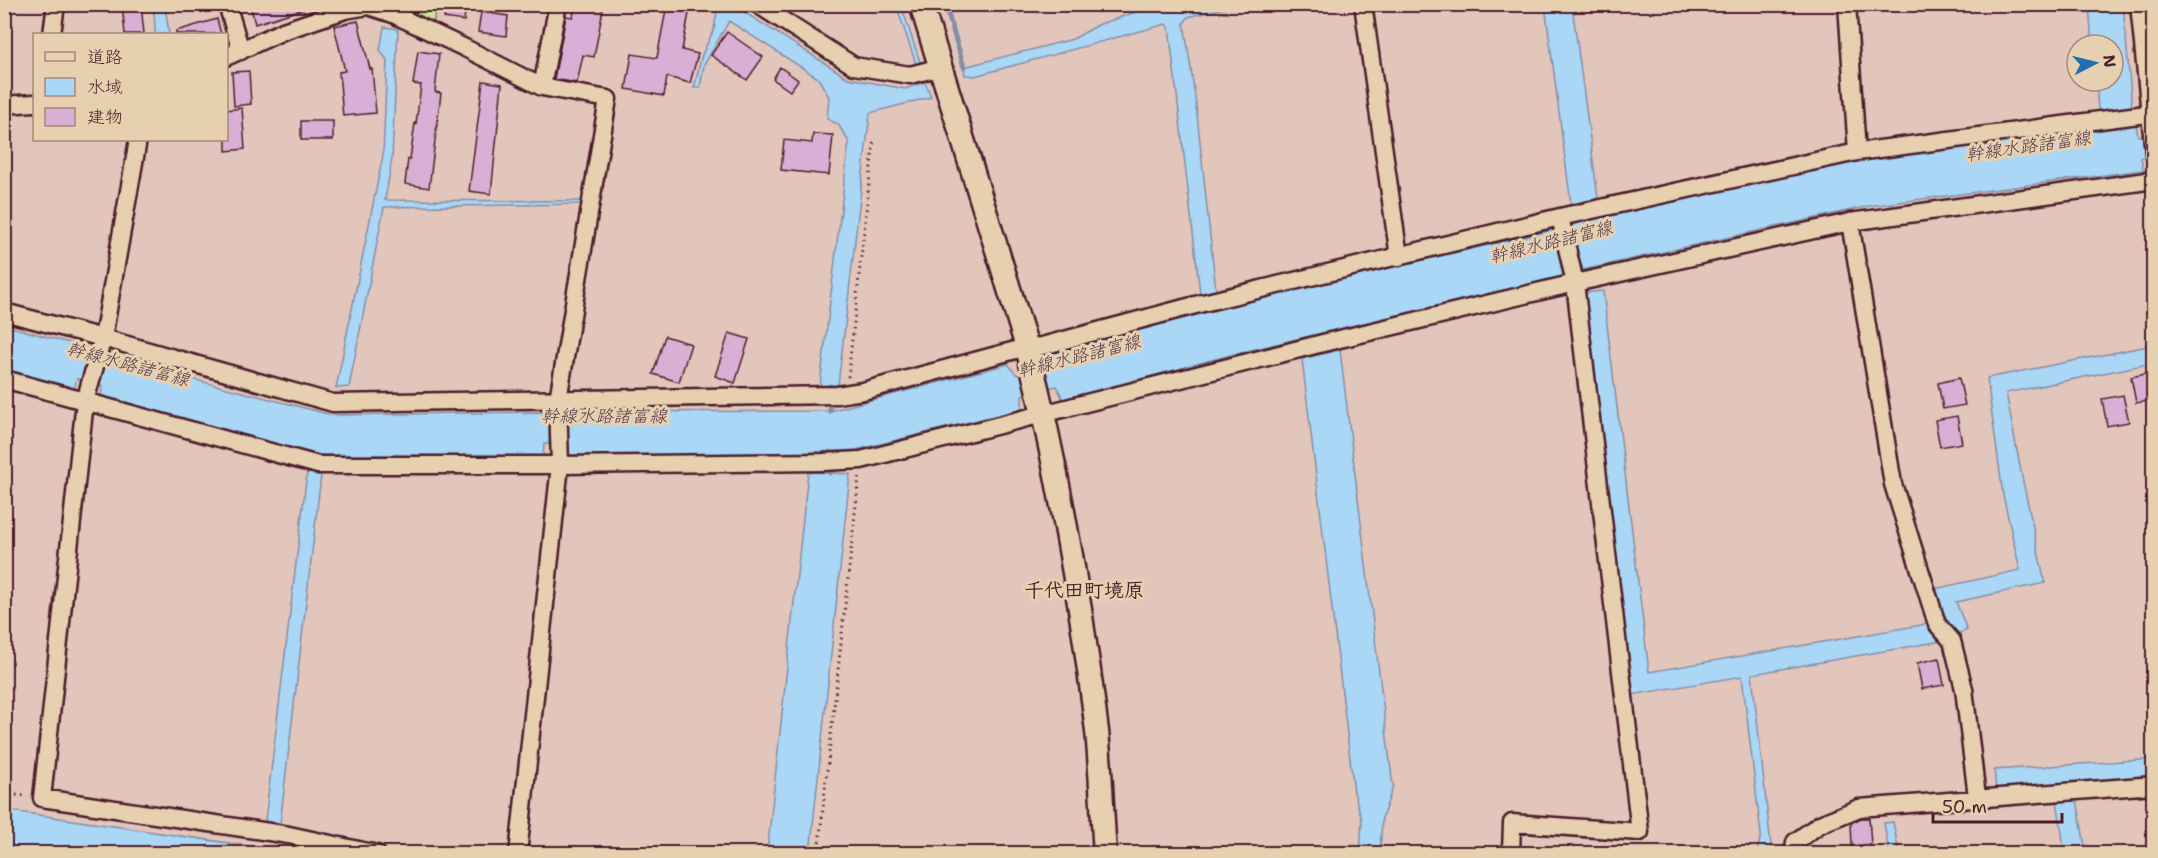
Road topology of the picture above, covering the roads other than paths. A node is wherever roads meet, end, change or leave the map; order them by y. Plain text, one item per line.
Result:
1 (56, 4) edge
2 (227, 4) edge
3 (558, 4) edge
4 (757, 4) edge
5 (921, 4) edge
6 (1363, 4) edge
7 (1847, 4) edge
8 (2139, 4) edge
9 (345, 7) edge
10 (52, 33) edge
11 (234, 54) edge
12 (941, 67) junction
13 (542, 87) junction
14 (33, 102) edge
15 (4, 105) edge
16 (2151, 113) edge
17 (138, 141) edge
18 (1857, 152) junction
19 (2154, 154) edge
20 (2154, 180) edge
21 (1560, 217) junction
22 (1850, 222) junction
23 (1399, 256) junction
24 (1575, 283) junction
25 (4, 312) edge
26 (103, 338) junction
27 (1030, 358) junction
28 (4, 378) edge
29 (87, 394) junction
30 (1040, 403) junction
31 (559, 406) junction
32 (559, 459) junction
33 (2154, 784) edge
34 (1977, 797) junction
35 (377, 854) edge
36 (518, 854) edge
37 (1105, 854) edge
38 (1511, 854) edge
39 (1793, 854) edge

1 - 10 street
2 - 11 street
3 - 13 street
4 - 12 street
5 - 12 street
6 - 23 street
7 - 18 street
8 - 16 street
9 - 11 street
9 - 13 street
12 - 27 street
13 - 31 street
14 - 15 street
16 - 18 street
16 - 19 street
17 - 26 street
18 - 21 street
20 - 22 street
21 - 23 street
21 - 24 street
22 - 24 street
22 - 34 street
23 - 27 street
24 - 30 street
24 - 38 street
25 - 26 street
26 - 29 street
26 - 31 street
27 - 30 street
27 - 31 street
28 - 29 street
29 - 32 street
29 - 35 street
30 - 32 street
30 - 37 street
31 - 32 street
32 - 36 street
33 - 34 street
34 - 39 street

